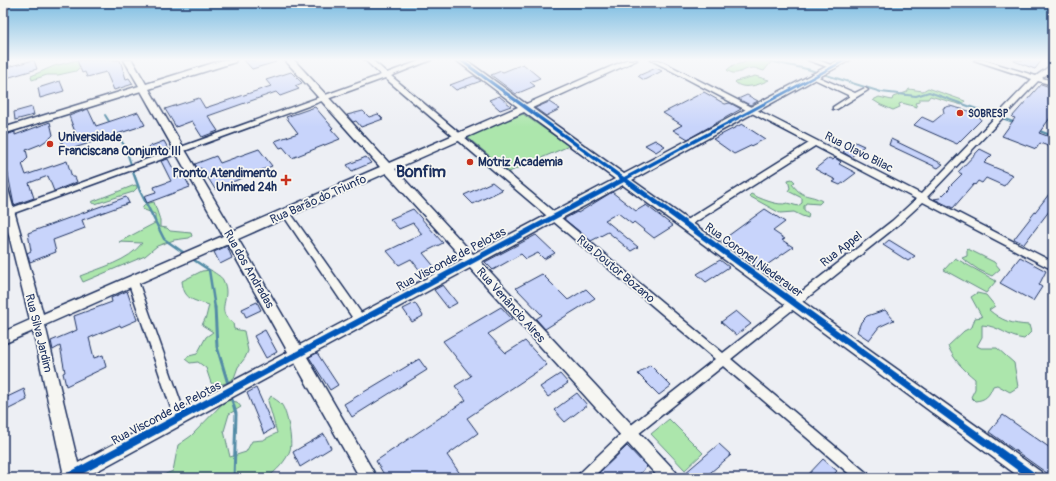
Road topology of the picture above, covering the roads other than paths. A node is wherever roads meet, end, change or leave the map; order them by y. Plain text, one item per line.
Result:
1 (141, 82) edge
2 (161, 82) edge
3 (309, 82) edge
4 (366, 82) edge
5 (395, 82) edge
6 (490, 82) edge
7 (582, 82) edge
8 (698, 82) edge
9 (804, 82) edge
10 (826, 82) edge
11 (1033, 82) edge
12 (144, 88) junction
13 (865, 90) dead end
14 (855, 96) junction
15 (323, 98) junction
16 (524, 108) junction
17 (835, 108) dead end
18 (751, 110) junction
19 (3, 131) edge
20 (458, 136) junction
21 (816, 143) junction
22 (180, 150) junction
23 (386, 168) junction
24 (623, 179) junction
25 (3, 189) edge
26 (922, 198) junction
27 (6, 213) edge
28 (286, 213) junction
29 (554, 216) junction
30 (686, 224) junction
31 (231, 238) junction
32 (471, 260) junction
33 (1053, 266) edge
34 (133, 281) junction
35 (793, 302) junction
36 (360, 320) junction
37 (38, 323) junction
38 (3, 338) edge
39 (298, 354) junction
40 (723, 359) junction
41 (180, 417) junction
42 (629, 434) junction
43 (71, 477) edge
44 (369, 478) edge
45 (583, 478) edge
46 (670, 478) edge
47 (864, 478) edge
48 (1035, 478) edge

1 - 12 street, Rua dos Andradas
2 - 12 street
3 - 15 street, Rua Venâncio Aires
4 - 15 street
5 - 20 street, Rua Doutor Bozano
6 - 16 street, Rua Coronel Niederauer
7 - 16 street, Rua Barão do Triunfo
8 - 18 street, Rua Olavo Bilac
9 - 18 street, Rua Visconde de Pelotas
10 - 14 street
11 - 26 street, Rua Appel
12 - 19 street
12 - 22 street, Rua dos Andradas
13 - 14 street
14 - 17 street
15 - 22 street
15 - 23 street, Rua Venâncio Aires
16 - 20 street, Rua Barão do Triunfo
16 - 24 street, Rua Coronel Niederauer
18 - 21 street, Rua Olavo Bilac
18 - 24 street, Rua Visconde de Pelotas
20 - 23 street, Rua Barão do Triunfo
20 - 29 street, Rua Doutor Bozano
21 - 26 street, Rua Olavo Bilac
21 - 30 street
22 - 27 street
22 - 31 street, Rua dos Andradas
23 - 28 street, Rua Barão do Triunfo
23 - 32 street, Rua Venâncio Aires
24 - 29 street, Rua Visconde de Pelotas
24 - 30 street, Rua Coronel Niederauer
25 - 27 street, Rua Silva Jardim
26 - 33 street, Rua Olavo Bilac
26 - 35 street, Rua Appel
27 - 37 street, Rua Silva Jardim
28 - 31 street, Rua Barão do Triunfo
28 - 36 street
29 - 32 street, Rua Visconde de Pelotas
29 - 40 street, Rua Doutor Bozano
30 - 35 street, Rua Coronel Niederauer
31 - 34 street, Rua Barão do Triunfo
31 - 39 street, Rua dos Andradas
32 - 36 street, Rua Visconde de Pelotas
32 - 42 street, Rua Venâncio Aires
34 - 37 street, Rua Barão do Triunfo
34 - 41 street
35 - 40 street, Rua Appel
35 - 48 street, Rua Coronel Niederauer
36 - 39 street, Rua Visconde de Pelotas
37 - 38 street, Rua Barão do Triunfo
37 - 43 street, Rua Silva Jardim
39 - 41 street, Rua Visconde de Pelotas
39 - 44 street, Rua dos Andradas
40 - 42 street, Rua Appel
40 - 47 street, Rua Doutor Bozano
41 - 43 street, Rua Visconde de Pelotas
42 - 45 street, Rua Appel
42 - 46 street, Rua Venâncio Aires

